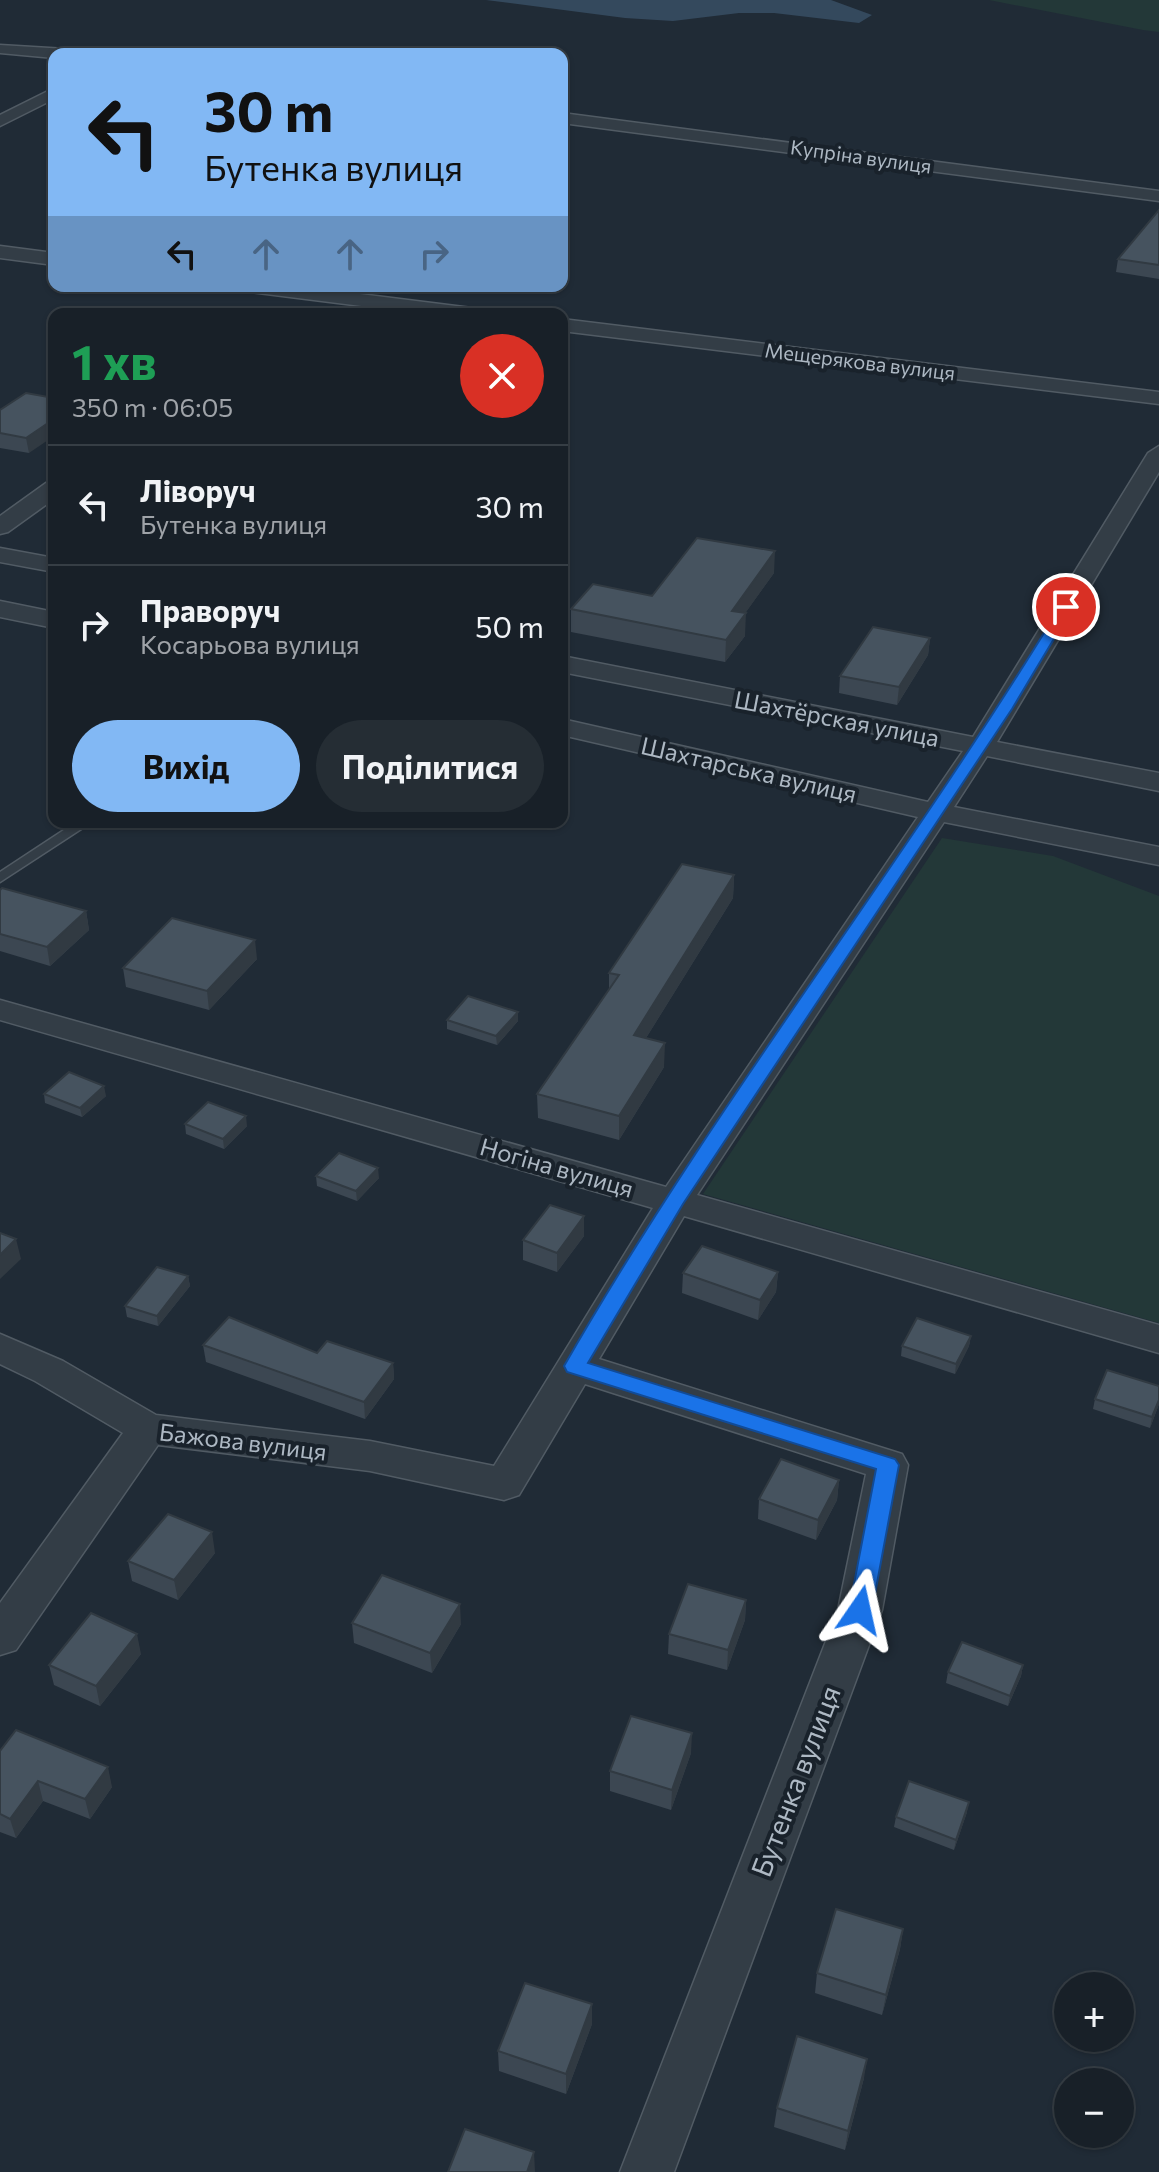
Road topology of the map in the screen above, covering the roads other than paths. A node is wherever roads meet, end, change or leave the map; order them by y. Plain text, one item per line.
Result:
1 (0, 49) edge
2 (48, 53) edge
3 (48, 96) edge
4 (568, 119) edge
5 (0, 121) edge
6 (1159, 196) edge
7 (0, 252) edge
8 (48, 258) edge
9 (323, 292) edge
10 (330, 292) edge
11 (300, 308) edge
12 (433, 308) edge
13 (568, 326) edge
14 (1159, 398) edge
15 (1159, 453) edge
16 (48, 492) edge
17 (0, 527) edge
18 (0, 555) edge
19 (48, 564) edge
20 (0, 609) edge
21 (48, 619) edge
22 (568, 665) edge
23 (568, 728) edge
24 (980, 745) junction
25 (1159, 782) edge
26 (936, 812) junction
27 (76, 828) edge
28 (1159, 856) edge
29 (0, 878) edge
30 (0, 1010) edge
31 (675, 1201) junction
32 (1159, 1339) edge
33 (0, 1348) edge
34 (575, 1366) junction
35 (148, 1429) junction
36 (0, 1637) edge
37 (647, 2172) edge

1 - 2 street
3 - 5 street
4 - 6 street, Купріна вулиця
7 - 8 street
9 - 11 street
10 - 12 street
13 - 14 street, Мещерякова вулиця
15 - 24 street
16 - 17 street
18 - 19 street
20 - 21 street
22 - 24 street, Шахтёрская улица
23 - 26 street, Шахтарська вулиця
24 - 25 street, Шахтёрская улица
24 - 26 street
26 - 28 street, Шахтарська вулиця
26 - 31 street
27 - 29 lane
30 - 31 street, Ногіна вулиця
31 - 32 street, Ногіна вулиця
31 - 34 street
33 - 35 street, Бажова вулиця
34 - 35 street, Бажова вулиця
34 - 37 street, Бутенка вулиця
35 - 36 street

